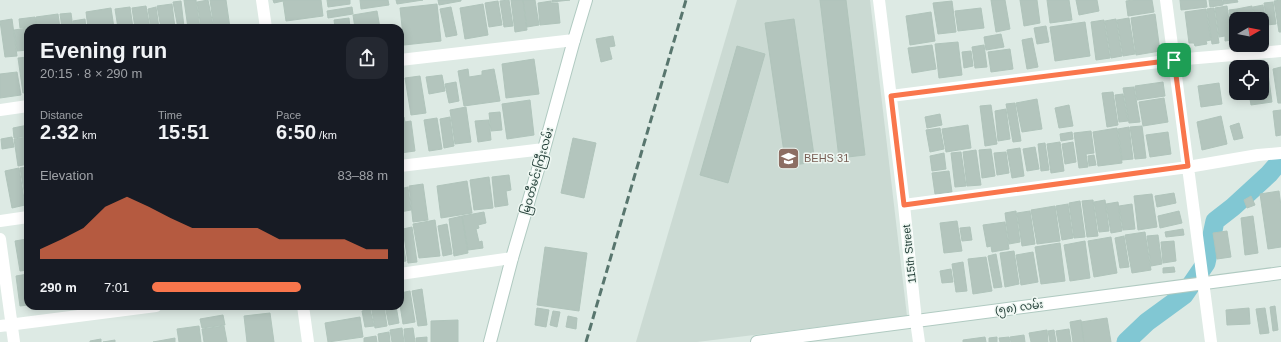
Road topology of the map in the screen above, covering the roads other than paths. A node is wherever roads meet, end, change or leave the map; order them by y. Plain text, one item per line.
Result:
1 (262, 0) edge
2 (586, 0) edge
3 (879, 0) edge
4 (1166, 0) edge
5 (265, 24) edge
6 (574, 40) junction
7 (1281, 51) edge
8 (404, 60) edge
9 (1174, 60) junction
10 (891, 96) junction
11 (24, 107) edge
12 (0, 110) edge
13 (544, 149) junction
14 (1281, 153) edge
15 (404, 166) edge
16 (1188, 166) junction
17 (904, 205) junction
18 (24, 218) edge
19 (0, 221) edge
20 (0, 239) edge
21 (512, 258) junction
22 (404, 273) edge
23 (1281, 273) edge
24 (1203, 282) junction
25 (124, 310) edge
26 (304, 310) edge
27 (916, 321) junction
28 (6, 325) edge
29 (14, 342) edge
30 (308, 342) edge
31 (490, 342) edge
32 (756, 342) edge
33 (919, 342) edge
34 (1211, 342) edge

1 - 5 street
2 - 6 street, မြဝတီမင်းကြီးလမ်း
3 - 10 street, 115th Street
4 - 9 street
6 - 8 street
6 - 13 street, မြဝတီမင်းကြီးလမ်း
7 - 9 street
9 - 10 street
9 - 16 street
10 - 17 street, 115th Street
11 - 12 street
13 - 15 street
13 - 21 street, မြဝတီမင်းကြီးလမ်း
14 - 16 street
16 - 17 street
16 - 24 street
17 - 27 street, 115th Street
18 - 19 street
20 - 28 street
21 - 22 street
21 - 31 street, မြဝတီမင်းကြီးလမ်း
23 - 24 street, (၅၈) လမ်း
24 - 27 street, (၅၈) လမ်း
24 - 34 street
25 - 28 street
26 - 30 street
27 - 32 street, (၅၈) လမ်း
27 - 33 street, 115th Street
28 - 29 street

